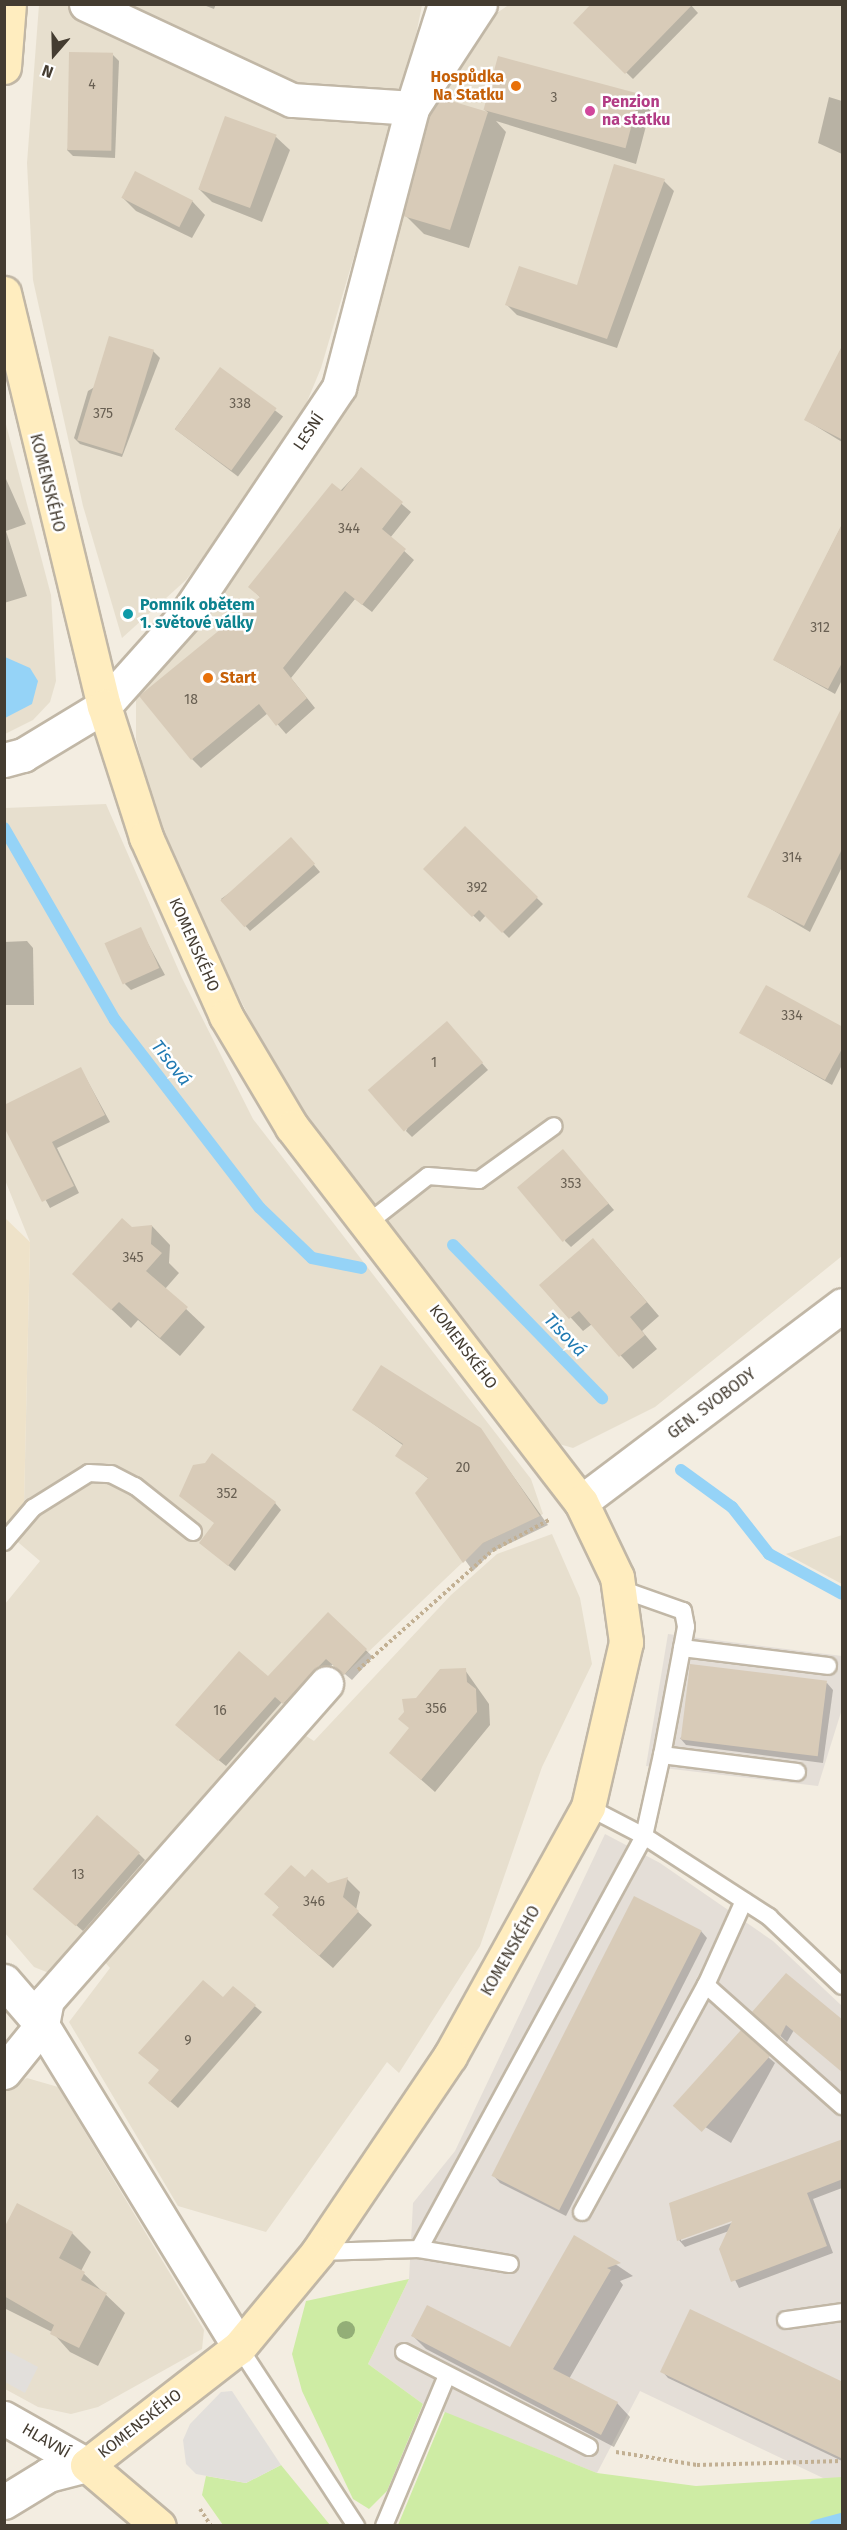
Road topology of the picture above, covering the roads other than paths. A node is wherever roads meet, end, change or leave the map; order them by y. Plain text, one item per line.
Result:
1 (9, 4) edge
2 (86, 4) edge
3 (445, 4) edge
4 (480, 4) edge
5 (4, 67) edge
6 (412, 108) junction
7 (4, 293) edge
8 (104, 706) junction
9 (4, 760) edge
10 (554, 1126) dead end
11 (369, 1223) junction
12 (843, 1305) edge
13 (580, 1502) junction
14 (194, 1532) dead end
15 (4, 1542) edge
16 (618, 1588) junction
17 (682, 1648) junction
18 (828, 1666) dead end
19 (326, 1684) road end
20 (662, 1755) junction
21 (797, 1772) dead end
22 (588, 1807) junction
23 (644, 1836) junction
24 (744, 1901) junction
25 (4, 1981) edge
26 (706, 1986) junction
27 (843, 1986) edge
28 (42, 2025) junction
29 (4, 2072) edge
30 (843, 2106) edge
31 (582, 2212) dead end
32 (419, 2249) junction
33 (318, 2252) junction
34 (510, 2264) dead end
35 (843, 2312) edge
36 (786, 2320) dead end
37 (239, 2347) junction
38 (404, 2352) dead end
39 (446, 2378) junction
40 (4, 2418) edge
41 (589, 2447) road end
42 (87, 2465) junction
43 (4, 2502) edge
44 (159, 2526) edge
45 (356, 2526) edge
46 (384, 2526) edge

1 - 5 street
2 - 6 street
3 - 6 street, LESNÍ
4 - 6 street, LESNÍ
6 - 8 street, LESNÍ
7 - 8 street, KOMENSKÉHO
8 - 9 street, LESNÍ
8 - 11 street, KOMENSKÉHO
10 - 11 lane
11 - 13 street, KOMENSKÉHO
12 - 13 street, GEN. SVOBODY
13 - 16 street, KOMENSKÉHO
14 - 15 lane
16 - 17 lane
16 - 22 street, KOMENSKÉHO
17 - 18 lane
17 - 20 lane
19 - 28 street
20 - 21 lane
20 - 23 lane
22 - 23 lane
22 - 33 street, KOMENSKÉHO
23 - 24 lane
23 - 32 lane
24 - 26 lane
24 - 27 lane
25 - 28 street
26 - 30 lane
26 - 31 lane
28 - 29 street
28 - 37 street
32 - 33 lane
32 - 34 lane
33 - 37 street, KOMENSKÉHO
35 - 36 lane
37 - 42 street, KOMENSKÉHO
37 - 45 lane
38 - 39 lane
39 - 41 lane
39 - 46 lane
40 - 42 street, HLAVNÍ
42 - 43 street
42 - 44 street, KOMENSKÉHO

